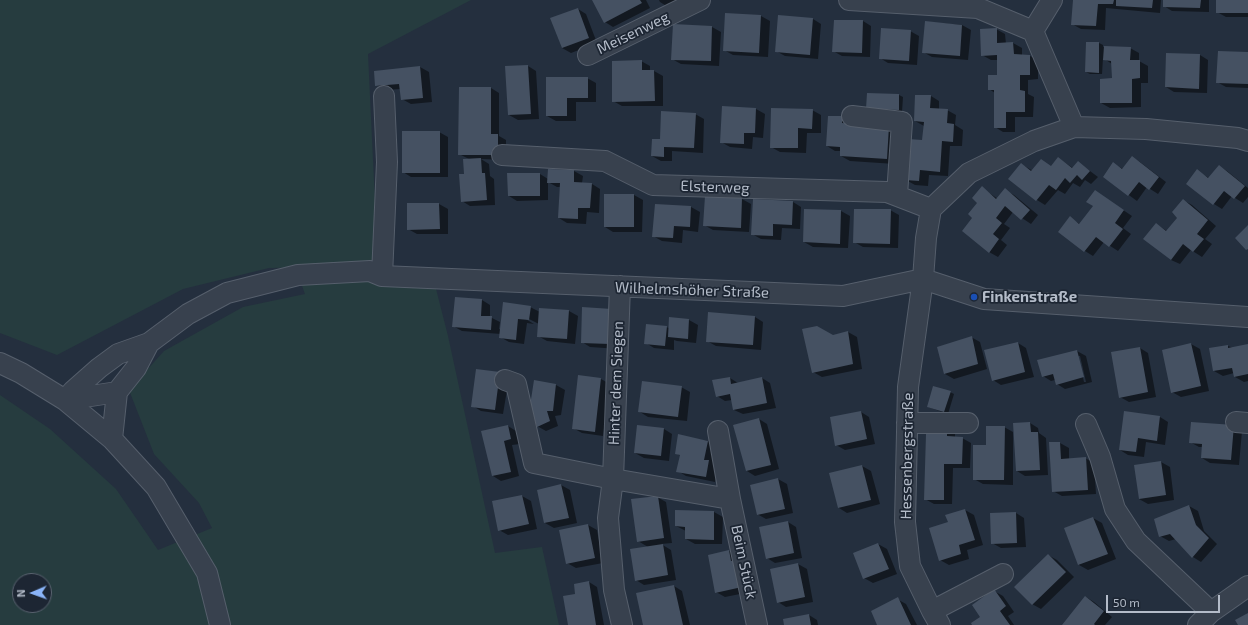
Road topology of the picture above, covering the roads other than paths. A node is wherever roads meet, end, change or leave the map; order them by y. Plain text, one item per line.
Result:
1 (700, 0) edge
2 (849, 0) edge
3 (1052, 0) edge
4 (985, 5) edge
5 (1033, 31) junction
6 (588, 55) dead end
7 (384, 96) dead end
8 (852, 116) dead end
9 (1074, 127) junction
10 (1248, 141) edge
11 (502, 155) dead end
12 (897, 195) junction
13 (931, 209) junction
14 (382, 276) junction
15 (923, 279) junction
16 (620, 286) junction
17 (1248, 317) edge
18 (149, 343) junction
19 (0, 363) edge
20 (505, 380) dead end
21 (117, 392) junction
22 (65, 400) junction
23 (968, 422) dead end
24 (907, 423) junction
25 (1086, 424) dead end
26 (718, 431) dead end
27 (112, 439) junction
28 (613, 479) junction
29 (730, 499) junction
30 (1003, 574) dead end
31 (1248, 586) edge
32 (936, 618) edge
33 (1204, 618) edge
34 (220, 625) edge
35 (622, 625) edge
36 (757, 625) edge

1 - 6 street, Meisenweg
2 - 4 street
3 - 5 street
4 - 5 street
5 - 9 street
7 - 14 street
8 - 12 street
9 - 10 street
9 - 13 street
11 - 12 street, Elsterweg
12 - 13 street, Elsterweg
13 - 15 street
14 - 16 street, Wilhelmshöher Straße
14 - 18 street, Wilhelmshöher Straße
15 - 16 street, Wilhelmshöher Straße
15 - 17 street
15 - 24 street, Hessenbergstraße
16 - 28 street, Hinter dem Siegen
18 - 21 street, Wilhelmshöher Straße
18 - 22 street, Wilhelmshöher Straße
19 - 22 street
20 - 28 street
21 - 22 street
21 - 27 street
22 - 27 street
23 - 24 street
24 - 32 street, Hessenbergstraße
25 - 33 street
26 - 29 street, Beim Stück
27 - 34 street
28 - 29 street
28 - 35 street, Hinter dem Siegen
29 - 36 street, Beim Stück
30 - 32 street
31 - 33 street

